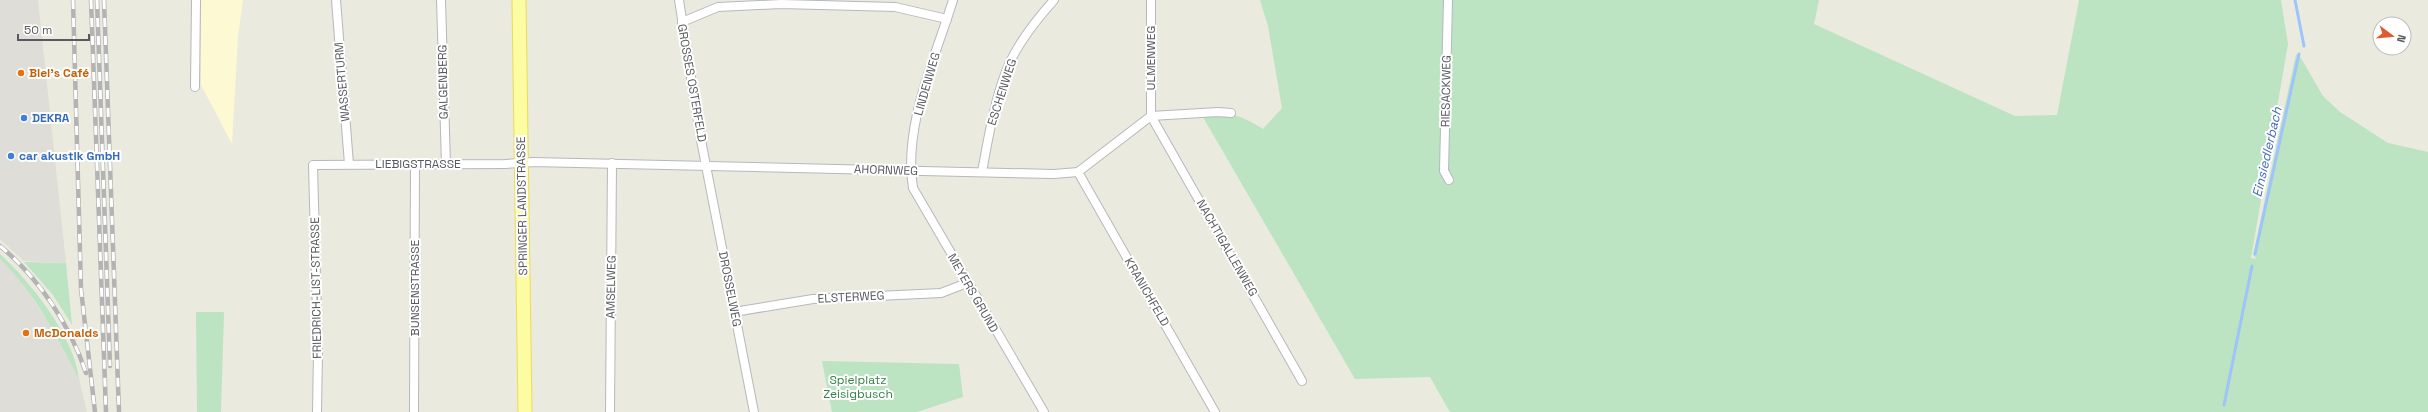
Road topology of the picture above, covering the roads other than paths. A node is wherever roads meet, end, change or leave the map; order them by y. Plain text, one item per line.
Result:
1 (196, 0) edge
2 (336, 0) edge
3 (441, 0) edge
4 (519, 0) edge
5 (679, 0) edge
6 (953, 0) edge
7 (1054, 0) edge
8 (1151, 0) edge
9 (1448, 0) edge
10 (947, 19) junction
11 (682, 22) junction
12 (195, 87) dead end
13 (1231, 113) dead end
14 (1151, 116) junction
15 (522, 163) junction
16 (612, 163) junction
17 (349, 164) junction
18 (446, 164) junction
19 (313, 165) joint
20 (415, 165) junction
21 (708, 165) junction
22 (910, 171) junction
23 (982, 172) junction
24 (1078, 172) junction
25 (1449, 180) dead end
26 (967, 283) junction
27 (734, 312) junction
28 (1302, 381) dead end
29 (317, 412) edge
30 (414, 412) edge
31 (526, 412) edge
32 (610, 412) edge
33 (754, 412) edge
34 (1044, 412) edge
35 (1215, 412) edge

1 - 12 street
2 - 17 street, WASSERTURM
3 - 18 street, GALGENBERG
4 - 15 main road, SPRINGER LANDSTRASSE
5 - 11 street, GROSSES OSTERFELD
6 - 10 street, LINDENWEG
7 - 23 street, ESCHENWEG
8 - 14 street, ULMENWEG
9 - 25 street, RIESACKWEG
10 - 11 street
10 - 22 street, LINDENWEG
11 - 21 street, GROSSES OSTERFELD
13 - 14 street
14 - 24 street
14 - 28 street, NACHTIGALLENWEG
15 - 16 street, AHORNWEG
15 - 18 street, LIEBIGSTRASSE
15 - 31 main road, SPRINGER LANDSTRASSE
16 - 21 street, AHORNWEG
16 - 32 street, AMSELWEG
17 - 19 street, LIEBIGSTRASSE
17 - 20 street, LIEBIGSTRASSE
18 - 20 street, LIEBIGSTRASSE
19 - 29 street, FRIEDRICH-LIST-STRASSE
20 - 30 street, BUNSENSTRASSE
21 - 22 street, AHORNWEG
21 - 27 street, DROSSELWEG
22 - 23 street, AHORNWEG
22 - 26 street, MEYERS GRUND
23 - 24 street, AHORNWEG
24 - 35 street, KRANICHFELD
26 - 27 street, ELSTERWEG
26 - 34 street, MEYERS GRUND
27 - 33 street, DROSSELWEG

